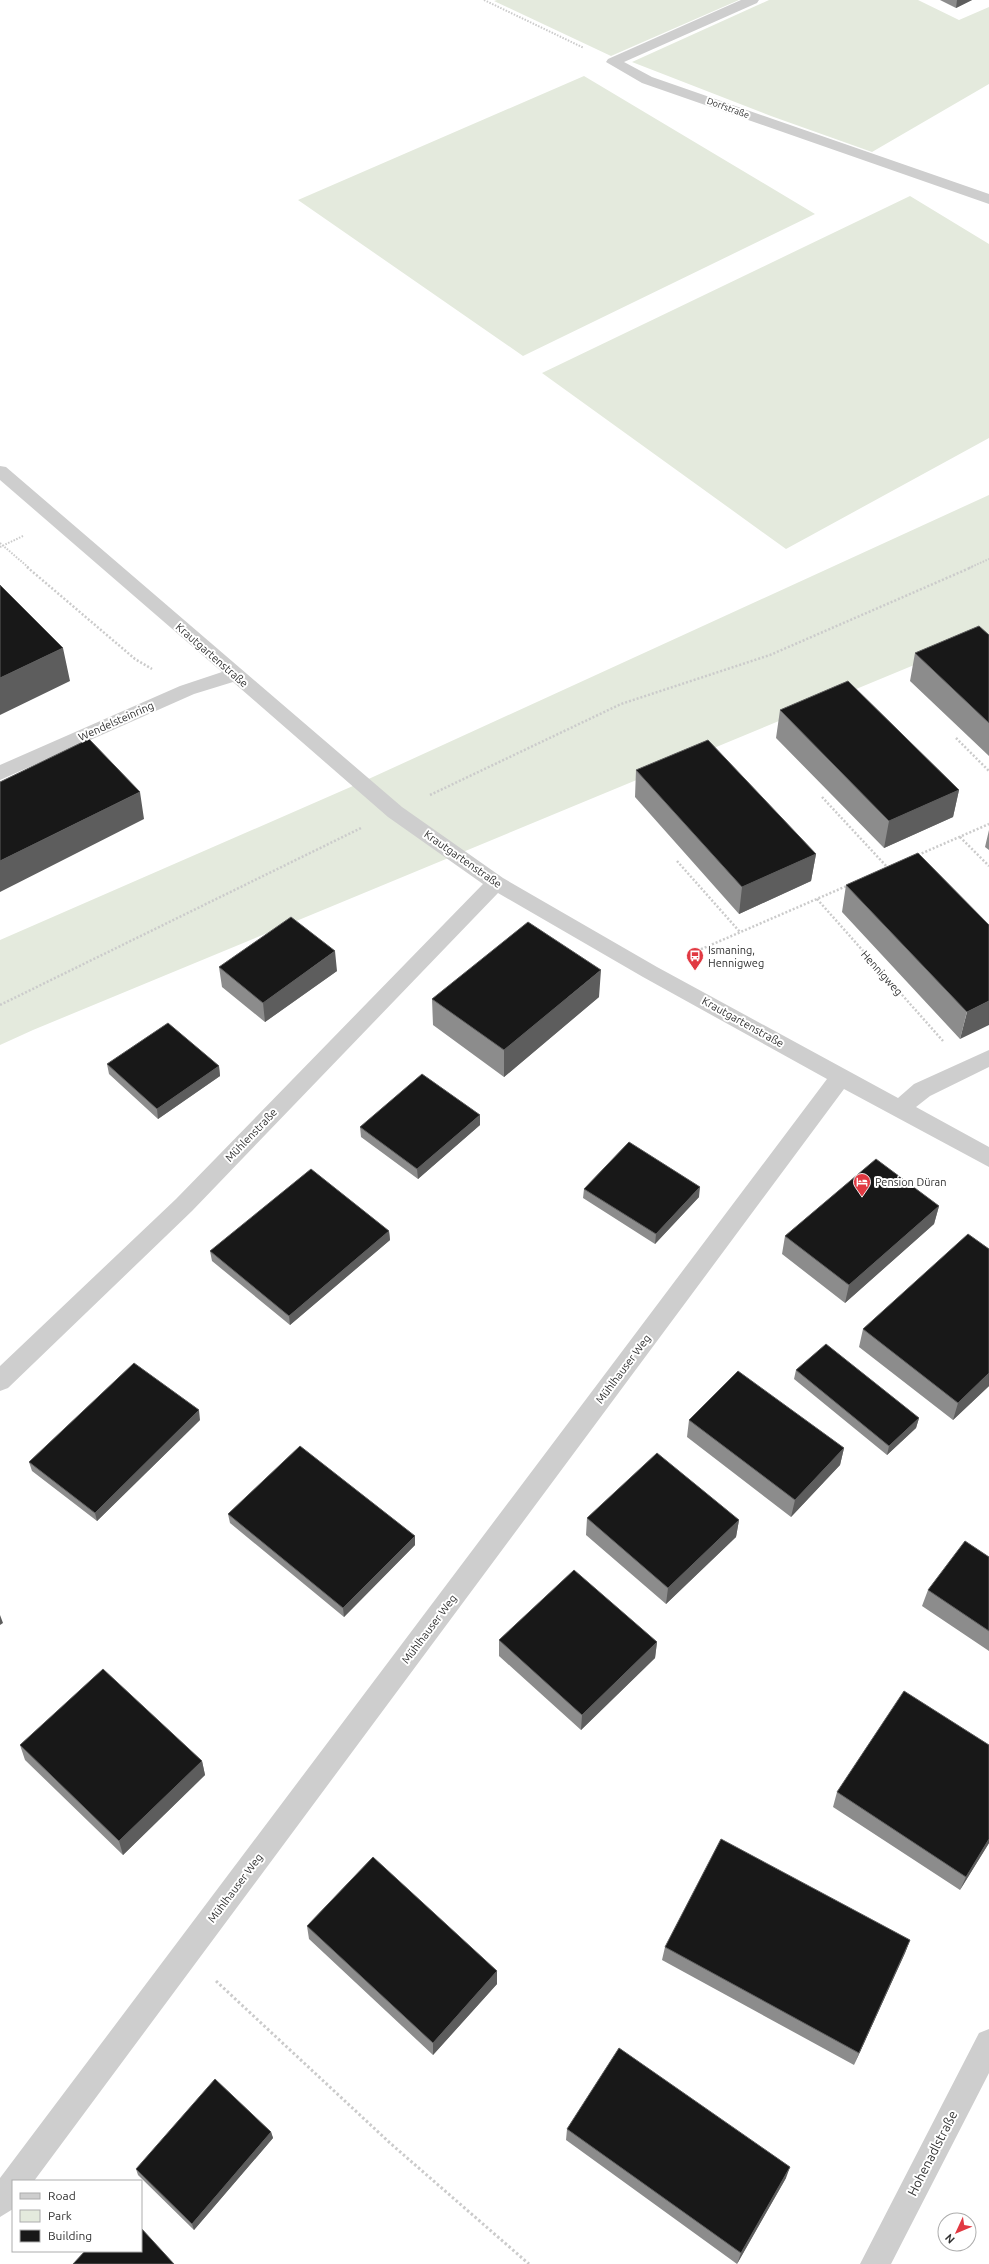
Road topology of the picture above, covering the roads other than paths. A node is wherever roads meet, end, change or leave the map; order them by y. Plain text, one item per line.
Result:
1 (752, 0) edge
2 (989, 200) edge
3 (0, 471) edge
4 (234, 675) junction
5 (0, 773) edge
6 (496, 883) junction
7 (989, 1058) edge
8 (842, 1076) junction
9 (900, 1108) junction
10 (989, 1158) edge
11 (0, 1381) edge
12 (989, 2043) edge
13 (17, 2180) edge
14 (12, 2186) edge
15 (0, 2202) edge
16 (875, 2264) edge

1 - 2 street, Dorfstraße
3 - 4 street, Krautgartenstraße
4 - 5 street, Wendelsteinring
4 - 6 street, Krautgartenstraße
6 - 8 street, Krautgartenstraße
6 - 11 street, Mühlenstraße
7 - 9 street
8 - 9 street, Krautgartenstraße
8 - 13 street, Mühlhauser Weg
9 - 10 street, Krautgartenstraße
12 - 16 street, Hohenadlstraße
14 - 15 street

